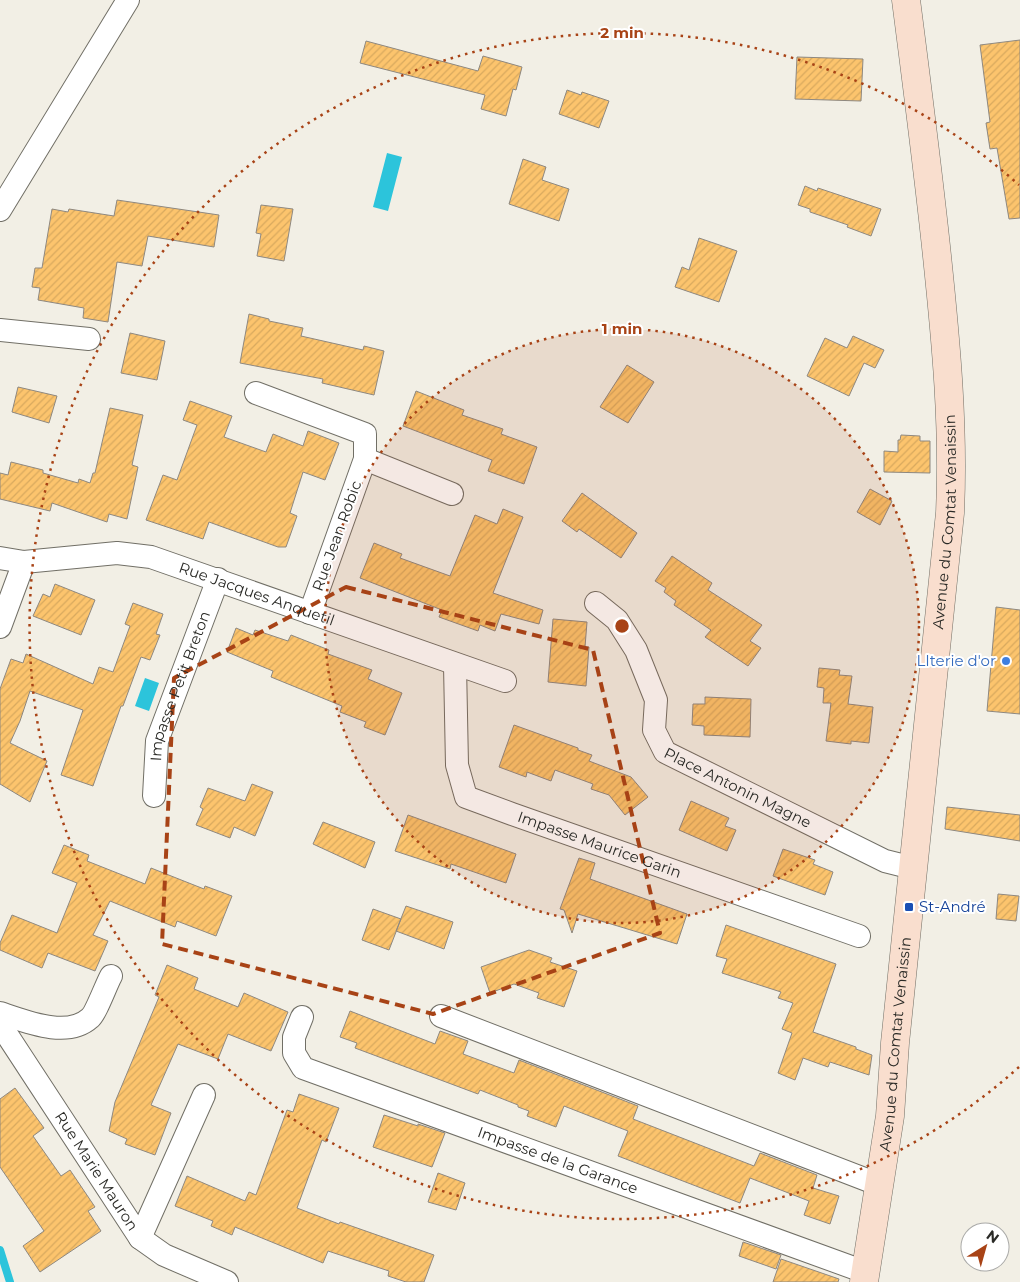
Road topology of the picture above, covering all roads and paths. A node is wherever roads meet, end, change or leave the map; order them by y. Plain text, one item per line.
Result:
1 (128, 0) edge
2 (906, 0) edge
3 (0, 210) edge
4 (0, 330) edge
5 (89, 339) dead end
6 (256, 393) dead end
7 (365, 459) junction
8 (452, 494) dead end
9 (0, 558) edge
10 (24, 562) junction
11 (218, 579) junction
12 (596, 603) dead end
13 (310, 613) junction
14 (0, 627) edge
15 (455, 665) junction
16 (504, 682) dead end
17 (154, 796) dead end
18 (913, 868) junction
19 (859, 936) dead end
20 (111, 976) dead end
21 (0, 1013) edge
22 (441, 1016) dead end
23 (302, 1017) dead end
24 (0, 1024) edge
25 (204, 1095) dead end
26 (880, 1185) junction
27 (140, 1238) junction
28 (864, 1277) edge
29 (227, 1282) edge

1 - 3 street
2 - 18 main road, Avenue du Comtat Venaissin
4 - 5 street
6 - 7 street, Rue Jean Robic
7 - 8 street
7 - 13 street, Rue Jean Robic
9 - 10 street, Rue Jacques Anquetil
10 - 11 street, Rue Jacques Anquetil
10 - 14 street
11 - 13 street, Rue Jacques Anquetil
11 - 17 street, Impasse Petit Breton
12 - 18 street, Place Antonin Magne
13 - 15 street, Rue Jacques Anquetil
15 - 16 street, Rue Jacques Anquetil
15 - 19 street, Impasse Maurice Garin
18 - 26 main road, Avenue du Comtat Venaissin
20 - 21 street
22 - 26 street
23 - 28 street, Impasse de la Garance
24 - 27 street, Rue Marie Mauron
25 - 27 street
26 - 28 main road, Avenue du Comtat Venaissin
27 - 29 street, Rue Marie Mauron

